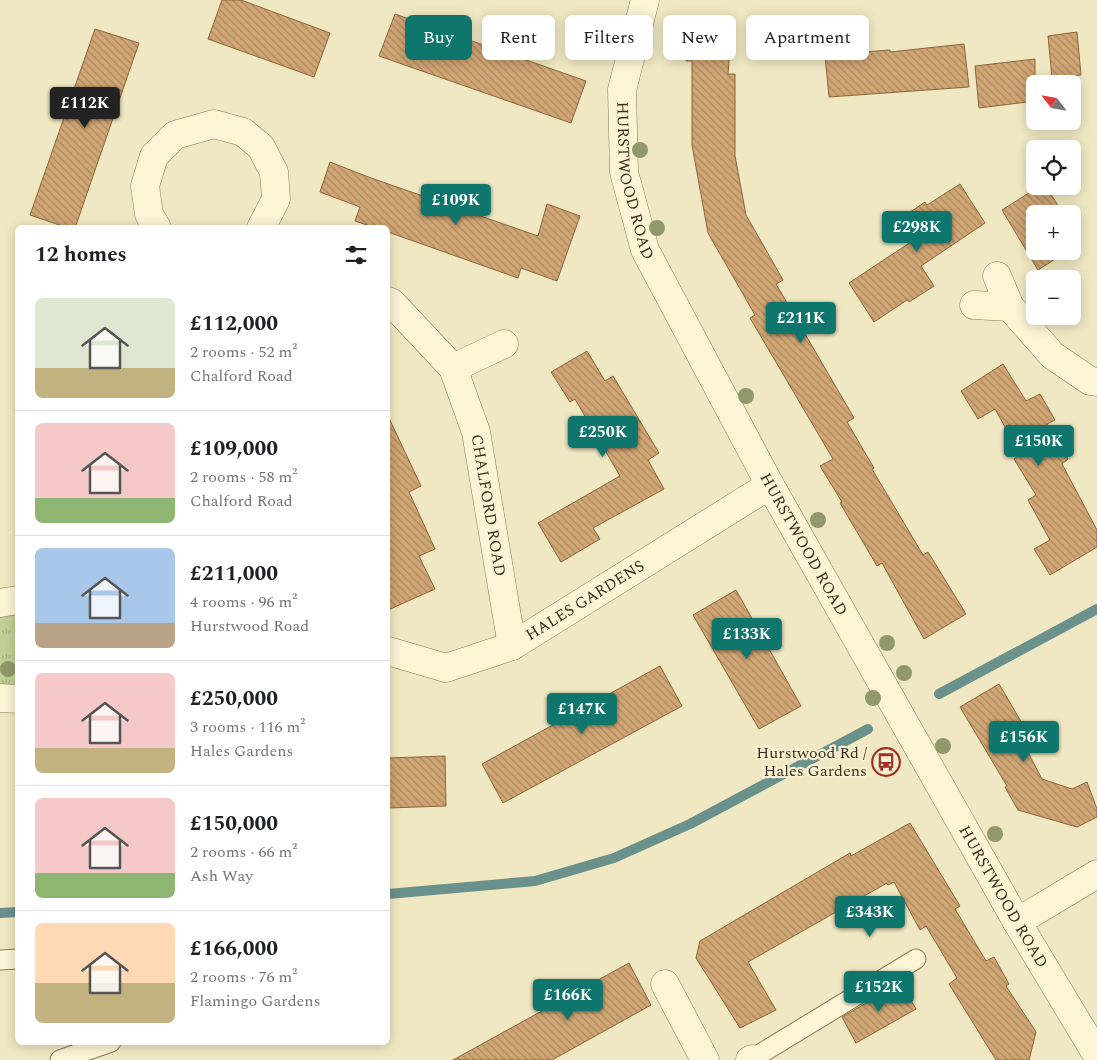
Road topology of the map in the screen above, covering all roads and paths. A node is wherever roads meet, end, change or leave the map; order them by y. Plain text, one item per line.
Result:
1 (645, 0) edge
2 (155, 225) edge
3 (263, 225) edge
4 (997, 276) dead end
5 (390, 302) edge
6 (974, 305) dead end
7 (1010, 307) junction
8 (504, 344) dead end
9 (453, 368) junction
10 (1097, 382) edge
11 (770, 485) junction
12 (15, 600) edge
13 (0, 603) edge
14 (512, 646) junction
15 (390, 652) edge
16 (0, 698) edge
17 (15, 699) edge
18 (1097, 874) edge
19 (1017, 922) junction
20 (916, 958) dead end
21 (15, 959) edge
22 (0, 960) edge
23 (665, 984) dead end
24 (102, 1045) edge
25 (1097, 1055) edge
26 (60, 1060) edge
27 (705, 1060) edge
28 (751, 1060) edge

1 - 11 street, HURSTWOOD ROAD
2 - 3 street
4 - 7 street
5 - 9 street, CHALFORD ROAD
6 - 7 street
7 - 10 street
8 - 9 street
9 - 14 street, CHALFORD ROAD
11 - 14 street, HALES GARDENS
11 - 19 street, HURSTWOOD ROAD
12 - 13 street
14 - 15 street, HALES GARDENS
16 - 17 street
18 - 19 street
19 - 25 street, HURSTWOOD ROAD
20 - 28 lane
21 - 22 lane
23 - 27 street
24 - 26 lane

